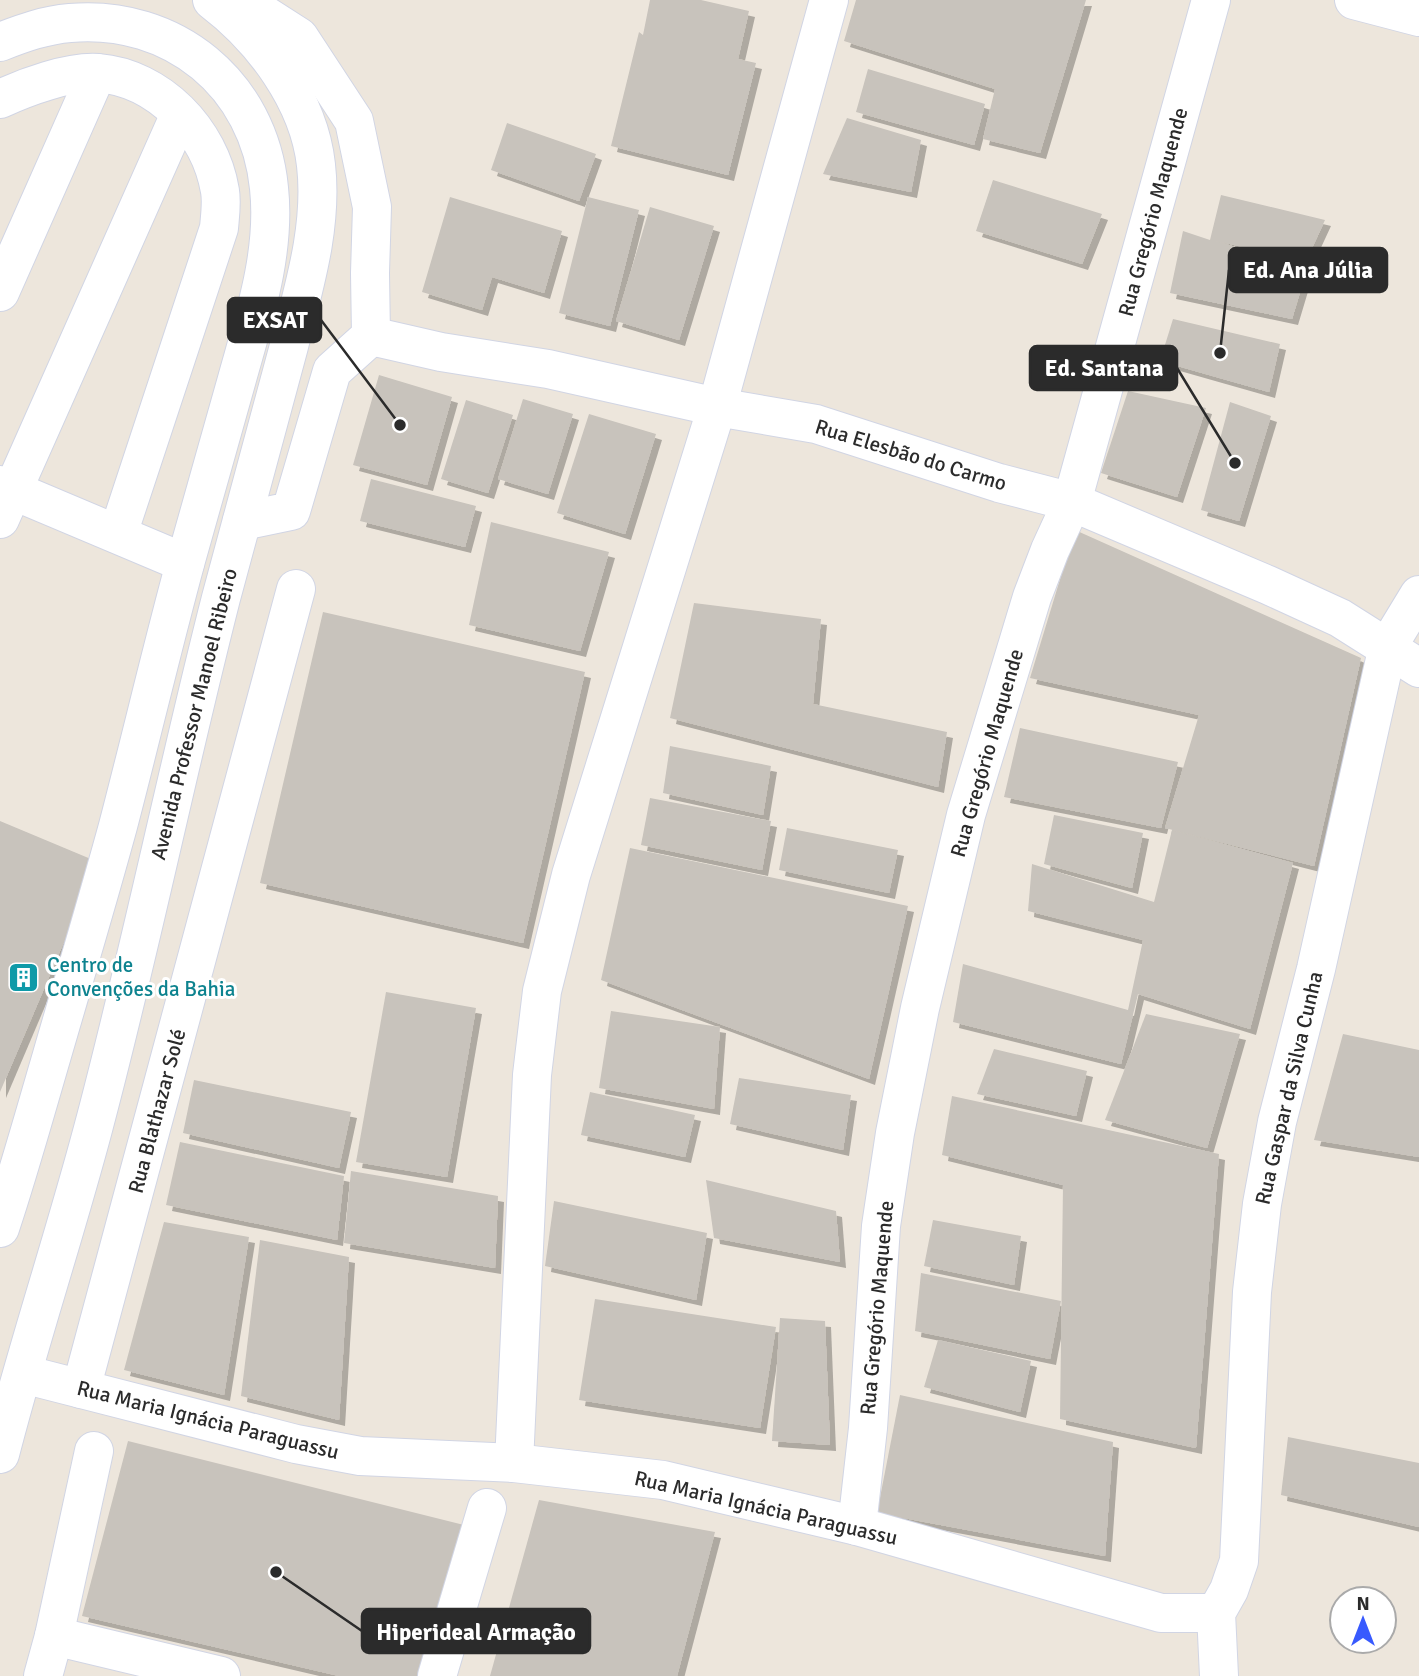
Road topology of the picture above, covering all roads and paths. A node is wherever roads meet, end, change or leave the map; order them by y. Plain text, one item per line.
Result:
1 (829, 0) edge
2 (1211, 0) edge
3 (1354, 0) edge
4 (223, 8) edge
5 (1419, 18) edge
6 (0, 41) edge
7 (97, 73) junction
8 (1, 100) edge
9 (180, 114) junction
10 (0, 292) edge
11 (371, 336) junction
12 (717, 407) junction
13 (4, 498) edge
14 (1072, 502) junction
15 (242, 521) junction
16 (118, 534) junction
17 (185, 563) junction
18 (296, 589) dead end
19 (1419, 595) edge
20 (1388, 646) junction
21 (1419, 668) edge
22 (0, 1228) edge
23 (23, 1374) junction
24 (81, 1389) junction
25 (94, 1451) dead end
26 (0, 1454) edge
27 (514, 1463) junction
28 (487, 1508) dead end
29 (857, 1526) junction
30 (1216, 1613) junction
31 (54, 1636) junction
32 (43, 1676) edge
33 (221, 1676) edge
34 (437, 1676) edge
35 (1219, 1676) edge

1 - 12 street
2 - 14 street, Rua Gregório Maquende
3 - 5 street
4 - 11 street
4 - 15 street, Avenida Professor Manoel Ribeiro
6 - 17 street
7 - 8 street
7 - 9 street
7 - 10 street
9 - 13 street
9 - 16 street
11 - 12 street, Rua Elesbão do Carmo
11 - 15 street
12 - 14 street, Rua Elesbão do Carmo
12 - 27 street
13 - 16 street
14 - 20 street, Rua Elesbão do Carmo
14 - 29 street, Rua Gregório Maquende
15 - 23 street, Avenida Professor Manoel Ribeiro
16 - 17 street
17 - 22 street
18 - 24 street, Rua Blathazar Solé
19 - 20 street, Rua Gaspar da Silva Cunha
20 - 21 street, Rua Elesbão do Carmo
20 - 30 street, Rua Gaspar da Silva Cunha
23 - 24 street, Rua Maria Ignácia Paraguassu
23 - 26 street, Avenida Professor Manoel Ribeiro
24 - 27 street, Rua Maria Ignácia Paraguassu
25 - 31 street
27 - 29 street, Rua Maria Ignácia Paraguassu
28 - 34 street
29 - 30 street, Rua Maria Ignácia Paraguassu
30 - 35 street, Rua Gaspar da Silva Cunha
31 - 32 street
31 - 33 street

